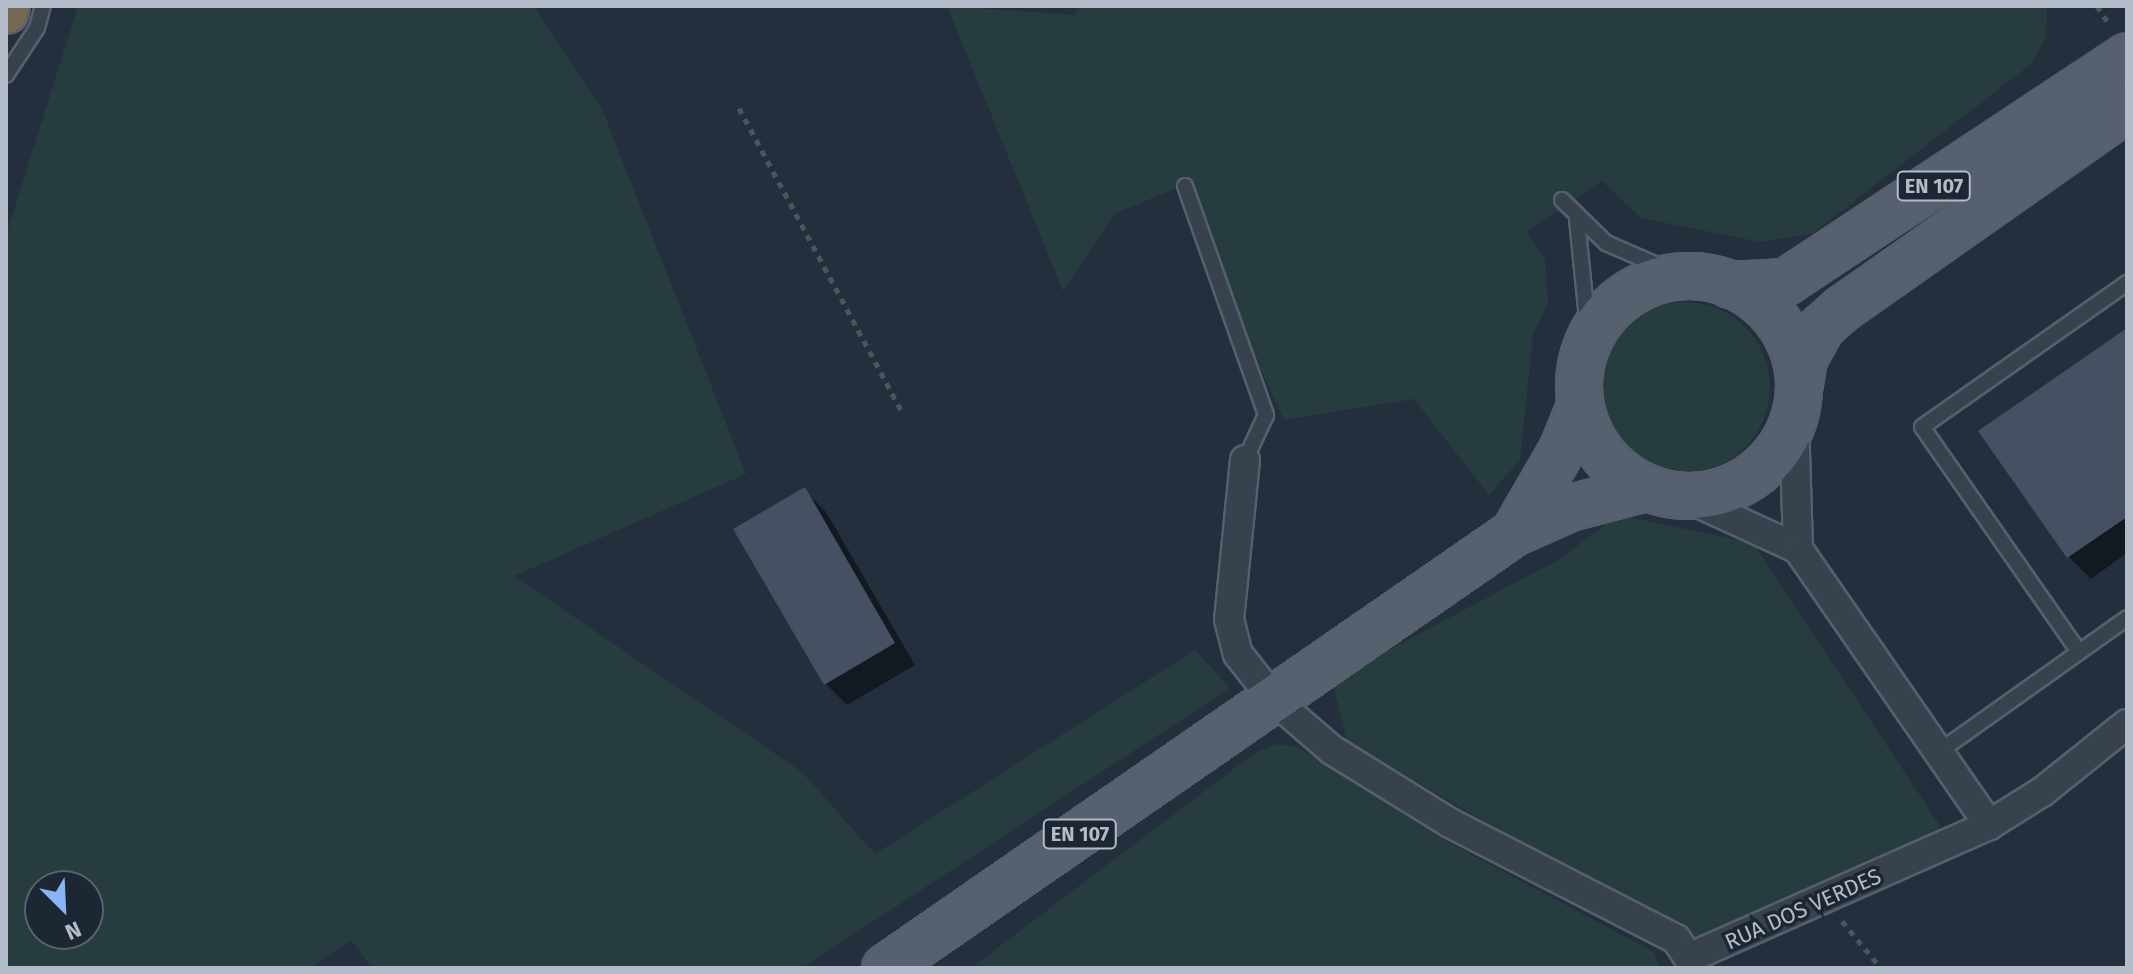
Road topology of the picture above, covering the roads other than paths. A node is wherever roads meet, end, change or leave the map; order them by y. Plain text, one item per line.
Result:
1 (43, 6) edge
2 (2127, 56) edge
3 (6, 75) edge
4 (2127, 109) edge
5 (1185, 186) dead end
6 (1562, 200) dead end
7 (1577, 220) junction
8 (1680, 275) junction
9 (2127, 283) edge
10 (1730, 285) junction
11 (1589, 338) junction
12 (1797, 402) junction
13 (1580, 406) junction
14 (1245, 460) joint
15 (1665, 492) junction
16 (1514, 533) junction
17 (1798, 549) junction
18 (2127, 618) edge
19 (2079, 652) junction
20 (1275, 701) junction
21 (2127, 724) edge
22 (1940, 751) junction
23 (1989, 825) junction
24 (1688, 963) edge
25 (885, 968) edge

1 - 3 lane
2 - 10 main road, EN 107
4 - 12 main road, EN 107
5 - 14 lane
6 - 7 lane
7 - 8 lane
7 - 11 lane
8 - 10 main road, EN 107
8 - 11 main road, EN 107
9 - 19 lane
10 - 12 main road, EN 107
11 - 13 main road, EN 107
12 - 15 main road, EN 107
12 - 17 street
13 - 15 main road, EN 107
13 - 16 main road, EN 107
14 - 20 street, RUA DOS VERDES
15 - 16 main road, EN 107
15 - 17 street
16 - 20 main road, EN 107
17 - 22 street
18 - 19 lane
19 - 22 lane
20 - 24 street, RUA DOS VERDES
20 - 25 main road, EN 107
21 - 23 street, RUA DOS VERDES
22 - 23 street
23 - 24 street, RUA DOS VERDES

